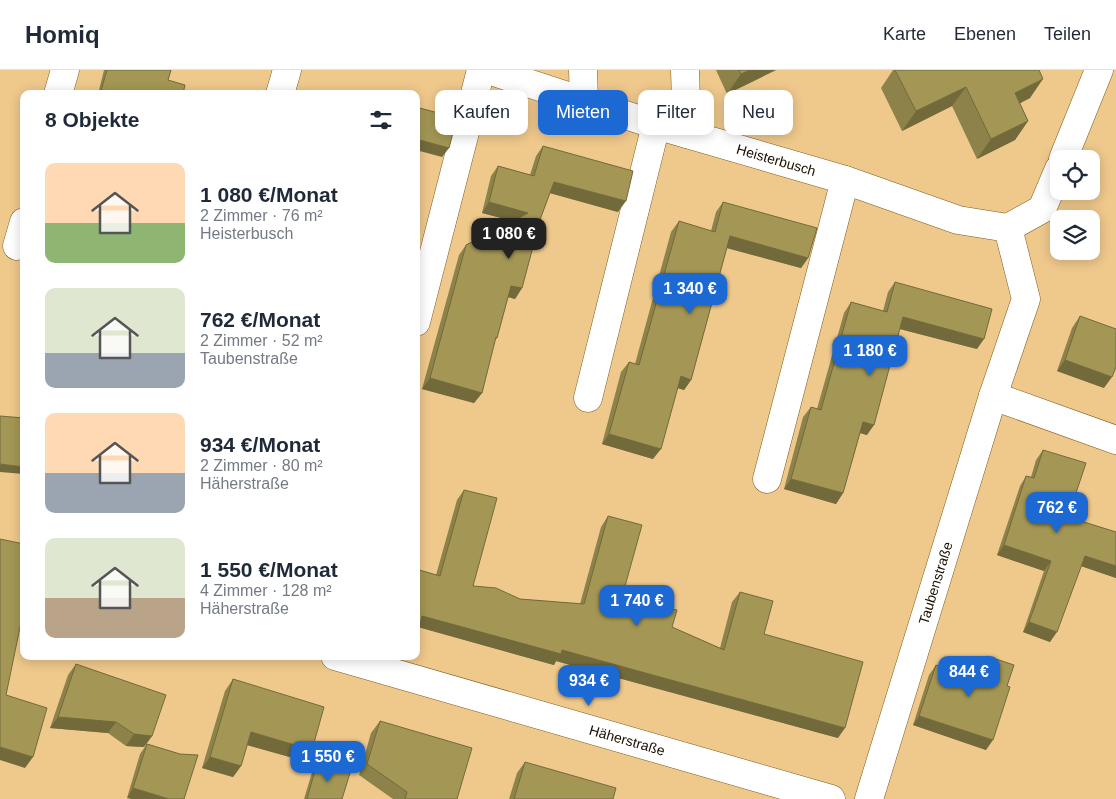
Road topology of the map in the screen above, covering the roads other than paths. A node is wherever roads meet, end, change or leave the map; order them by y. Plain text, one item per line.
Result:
1 (65, 70) edge
2 (287, 70) edge
3 (481, 70) edge
4 (488, 70) edge
5 (583, 70) edge
6 (685, 70) edge
7 (1099, 70) edge
8 (59, 90) edge
9 (281, 90) edge
10 (548, 90) edge
11 (584, 90) edge
12 (686, 90) edge
13 (654, 135) edge
14 (690, 135) edge
15 (1067, 150) edge
16 (845, 180) junction
17 (1050, 190) edge
18 (1008, 228) junction
19 (420, 306) edge
20 (993, 396) junction
21 (588, 398) dead end
22 (1116, 440) edge
23 (767, 479) dead end
24 (349, 660) edge
25 (832, 799) edge
26 (869, 799) edge

1 - 8 street
2 - 9 street
3 - 19 street
4 - 10 street, Heisterbusch
5 - 11 street
6 - 12 street
7 - 15 street
13 - 21 street
14 - 16 street, Heisterbusch
16 - 18 street, Heisterbusch
16 - 23 street
17 - 18 street
18 - 20 street, Taubenstraße
20 - 22 street
20 - 26 street, Taubenstraße
24 - 25 street, Häherstraße

